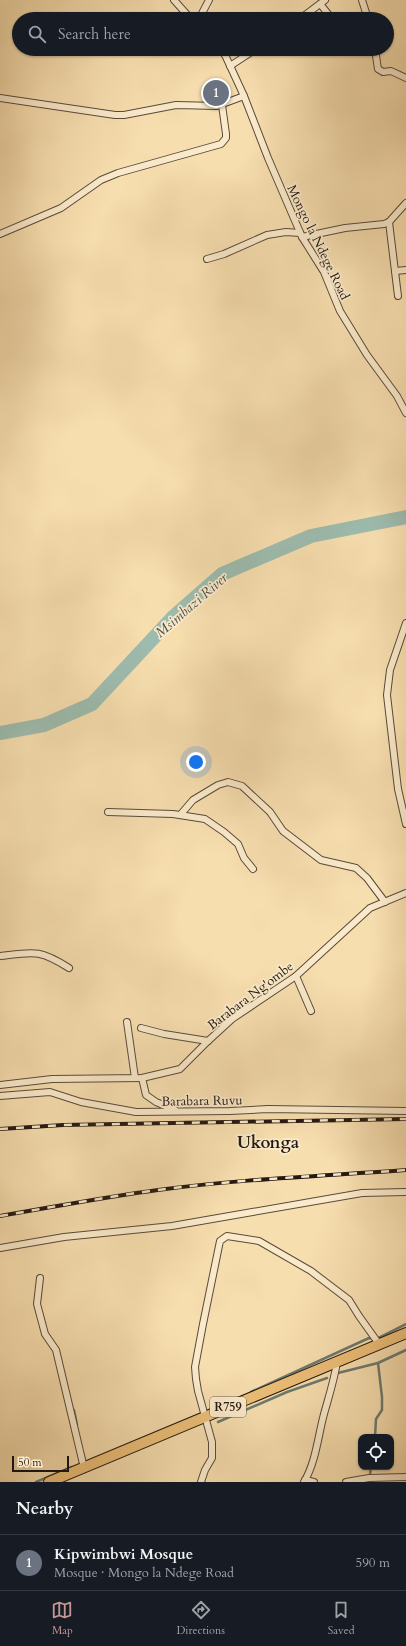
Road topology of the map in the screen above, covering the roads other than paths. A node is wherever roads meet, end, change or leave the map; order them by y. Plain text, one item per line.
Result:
1 (174, 0) edge
2 (209, 0) edge
3 (362, 0) edge
4 (323, 2) edge
5 (185, 12) edge
6 (203, 12) edge
7 (309, 12) edge
8 (328, 12) edge
9 (366, 12) edge
10 (225, 56) edge
11 (245, 56) edge
12 (375, 56) edge
13 (230, 66) junction
14 (406, 78) edge
15 (244, 96) junction
16 (0, 98) edge
17 (222, 105) junction
18 (406, 203) edge
19 (389, 222) junction
20 (0, 234) edge
21 (301, 235) junction
22 (207, 259) dead end
23 (406, 270) edge
24 (395, 271) junction
25 (398, 296) dead end
26 (406, 413) edge
27 (406, 624) edge
28 (108, 812) dead end
29 (181, 814) junction
30 (406, 824) edge
31 (253, 869) dead end
32 (406, 893) edge
33 (385, 902) junction
34 (0, 956) edge
35 (69, 968) dead end
36 (296, 976) junction
37 (311, 1011) dead end
38 (127, 1022) dead end
39 (141, 1028) dead end
40 (208, 1041) junction
41 (135, 1078) junction
42 (142, 1078) junction
43 (0, 1085) edge
44 (0, 1096) edge
45 (180, 1111) junction
46 (406, 1112) edge
47 (406, 1192) edge
48 (0, 1248) edge
49 (40, 1278) dead end
50 (406, 1332) edge
51 (379, 1344) junction
52 (337, 1362) junction
53 (205, 1417) junction
54 (84, 1468) junction
55 (406, 1477) edge
56 (304, 1481) edge
57 (49, 1482) edge
58 (201, 1482) edge
59 (314, 1482) edge
60 (346, 1482) edge

1 - 5 street
2 - 6 street
3 - 9 street
4 - 7 street
4 - 8 street
10 - 13 street, Mongo la Ndege Road
11 - 13 street
12 - 14 street
13 - 15 street, Mongo la Ndege Road
15 - 17 street
15 - 21 street, Mongo la Ndege Road
16 - 17 street
17 - 20 street
18 - 19 street
19 - 21 street
19 - 24 street
21 - 22 street
21 - 26 street, Mongo la Ndege Road
23 - 24 street
24 - 25 street
27 - 30 street
28 - 29 street
29 - 31 street
29 - 33 street
32 - 33 street, Barabara Ng'ombe
33 - 36 street, Barabara Ng'ombe
34 - 35 street
36 - 37 street
36 - 40 street, Barabara Ng'ombe
38 - 41 street
39 - 40 street
40 - 42 street, Barabara Ng'ombe
41 - 42 street, Barabara Ng'ombe
41 - 43 street, Barabara Ng'ombe
42 - 45 street
44 - 45 street, Barabara Ruvu
45 - 46 street, Barabara Ruvu
47 - 48 street
49 - 54 street
50 - 51 main road, R759
51 - 52 main road, R759
51 - 53 street
52 - 53 main road, R759
52 - 56 street
53 - 54 main road, R759
53 - 58 street
54 - 57 main road, R759
55 - 60 street
56 - 59 street

